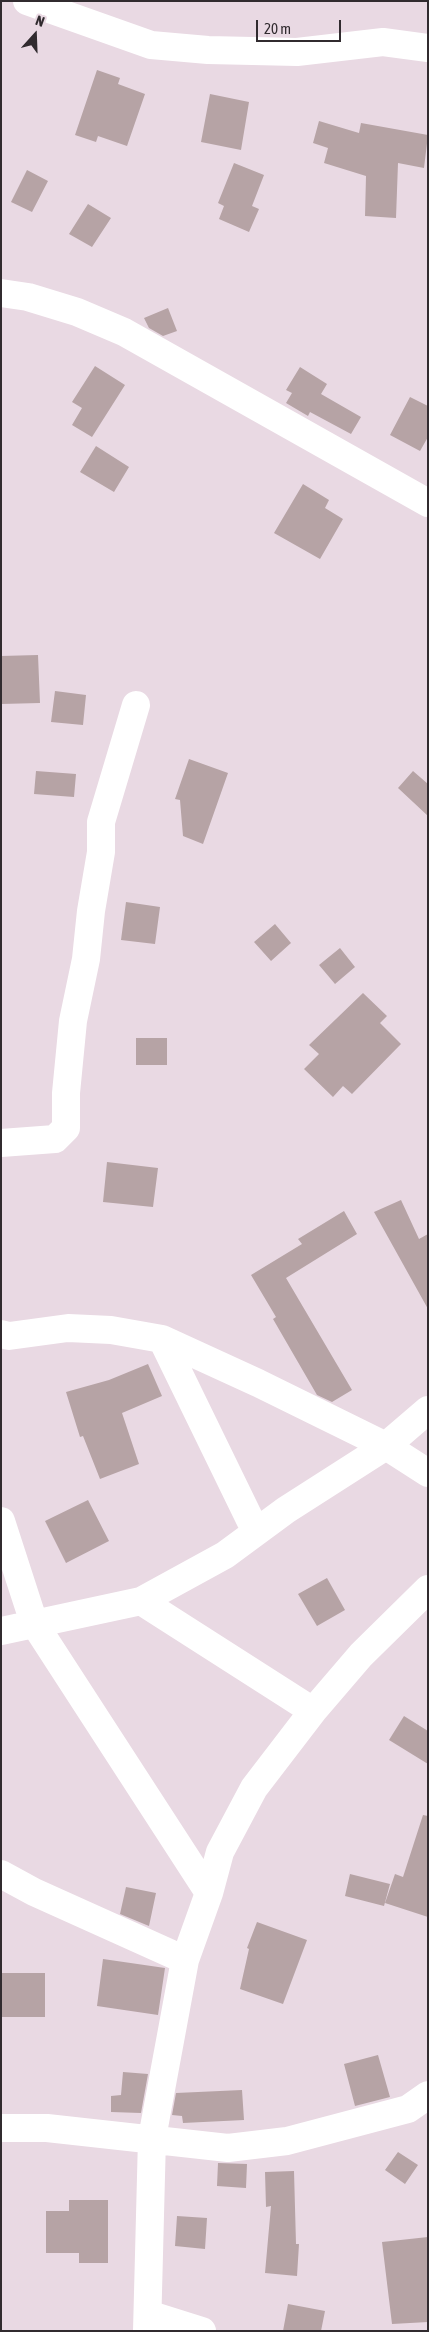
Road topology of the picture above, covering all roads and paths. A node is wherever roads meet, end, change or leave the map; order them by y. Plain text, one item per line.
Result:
1 (27, 1) edge
2 (428, 48) edge
3 (1, 293) edge
4 (428, 503) edge
5 (136, 705) dead end
6 (1, 1143) edge
7 (1, 1334) edge
8 (162, 1340) junction
9 (428, 1410) edge
10 (386, 1446) junction
11 (428, 1473) edge
12 (1, 1521) edge
13 (256, 1532) junction
14 (428, 1588) edge
15 (141, 1601) junction
16 (34, 1623) junction
17 (1, 1631) edge
18 (313, 1711) junction
19 (1, 1874) edge
20 (209, 1893) junction
21 (185, 1960) junction
22 (428, 2095) edge
23 (1, 2128) edge
24 (152, 2138) junction
25 (148, 2323) edge
26 (202, 2331) edge

1 - 2 street
3 - 4 street
5 - 6 street
7 - 8 street
8 - 10 street
8 - 13 street
9 - 10 street
10 - 11 street
10 - 13 street
12 - 16 street
13 - 15 street
14 - 18 street
15 - 16 street
15 - 18 street
16 - 17 street
16 - 20 street
18 - 20 street
19 - 21 street
20 - 21 street
21 - 24 street
22 - 24 street
23 - 24 street
24 - 25 street
25 - 26 street

